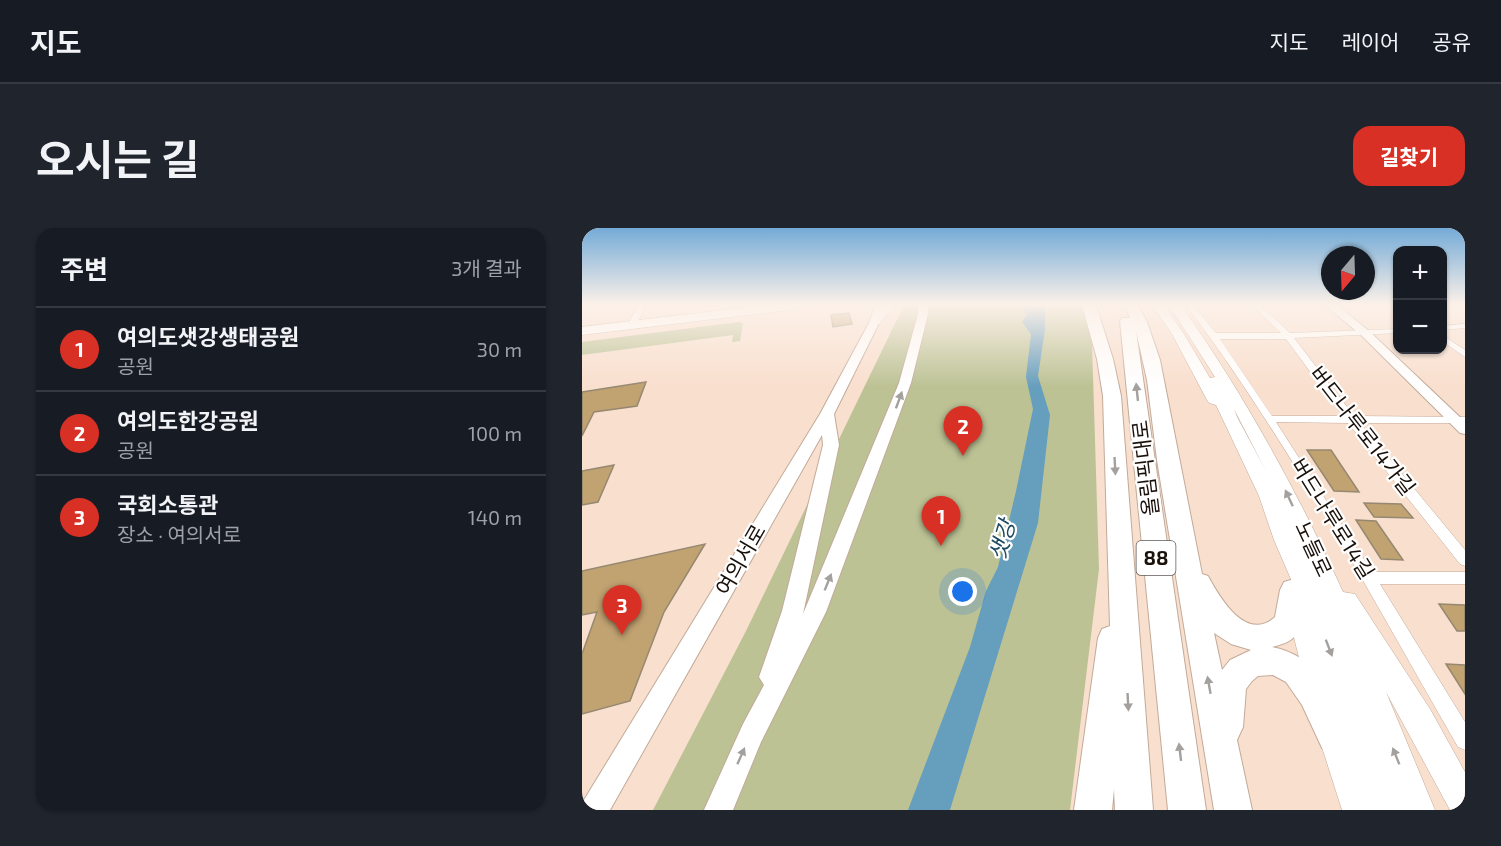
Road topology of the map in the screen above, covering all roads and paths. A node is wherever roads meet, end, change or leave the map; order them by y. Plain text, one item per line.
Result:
1 (869, 332) edge
2 (918, 332) edge
3 (1098, 332) edge
4 (1129, 332) edge
5 (1143, 332) edge
6 (1177, 332) edge
7 (1184, 332) edge
8 (1195, 332) edge
9 (1204, 332) edge
10 (1211, 332) edge
11 (1284, 332) edge
12 (1379, 332) edge
13 (1365, 333) junction
14 (1214, 336) junction
15 (1288, 336) junction
16 (1447, 340) edge
17 (1465, 354) edge
18 (827, 414) junction
19 (1249, 418) junction
20 (1460, 420) edge
21 (1353, 421) junction
22 (1465, 429) edge
23 (807, 447) junction
24 (825, 466) junction
25 (1298, 542) junction
26 (1186, 559) junction
27 (1465, 560) edge
28 (1121, 573) junction
29 (1369, 578) junction
30 (1465, 578) edge
31 (1294, 590) junction
32 (752, 733) junction
33 (1334, 736) junction
34 (1465, 740) edge
35 (1223, 763) junction
36 (1465, 805) edge
37 (594, 810) edge
38 (718, 810) edge
39 (1093, 810) edge
40 (1134, 810) edge
41 (1187, 810) edge
42 (1233, 810) edge
43 (1359, 810) edge
44 (1391, 810) edge
45 (1418, 810) edge

1 - 18 main road, 여의서로
32 -> 2 main road
3 -> 28 highway, 올림픽대로 / 88
41 -> 4 highway, 올림픽대로 / 88
5 - 26 highway
6 - 19 main road
7 - 19 main road, 노들로
8 - 19 main road, 노들로
9 - 19 main road
10 - 14 street, 버드나루로14길
11 - 15 street, 버드나루로14가길
12 - 13 street
13 - 15 street
13 - 20 main road
14 - 15 street
14 - 19 street, 버드나루로14길
15 - 21 street, 버드나루로14가길
16 - 17 street
18 - 23 main road, 여의서로
18 - 24 main road
19 - 21 street
19 - 25 main road, 노들로
19 - 29 street, 버드나루로14길
20 - 21 street
20 - 22 main road
21 - 27 street, 버드나루로14가길
23 - 24 main road
23 - 37 main road, 여의서로
24 - 32 main road
25 - 31 main road
25 - 36 main road
25 -> 44 main road, 노들로
45 -> 25 main road, 노들로
26 - 31 highway
35 -> 26 highway
28 - 39 highway
28 -> 40 highway, 올림픽대로 / 88
29 - 30 street
29 - 34 street, 버드나루로14길
31 - 33 main road
38 -> 32 main road
33 - 35 highway
33 - 43 main road
35 - 42 highway

